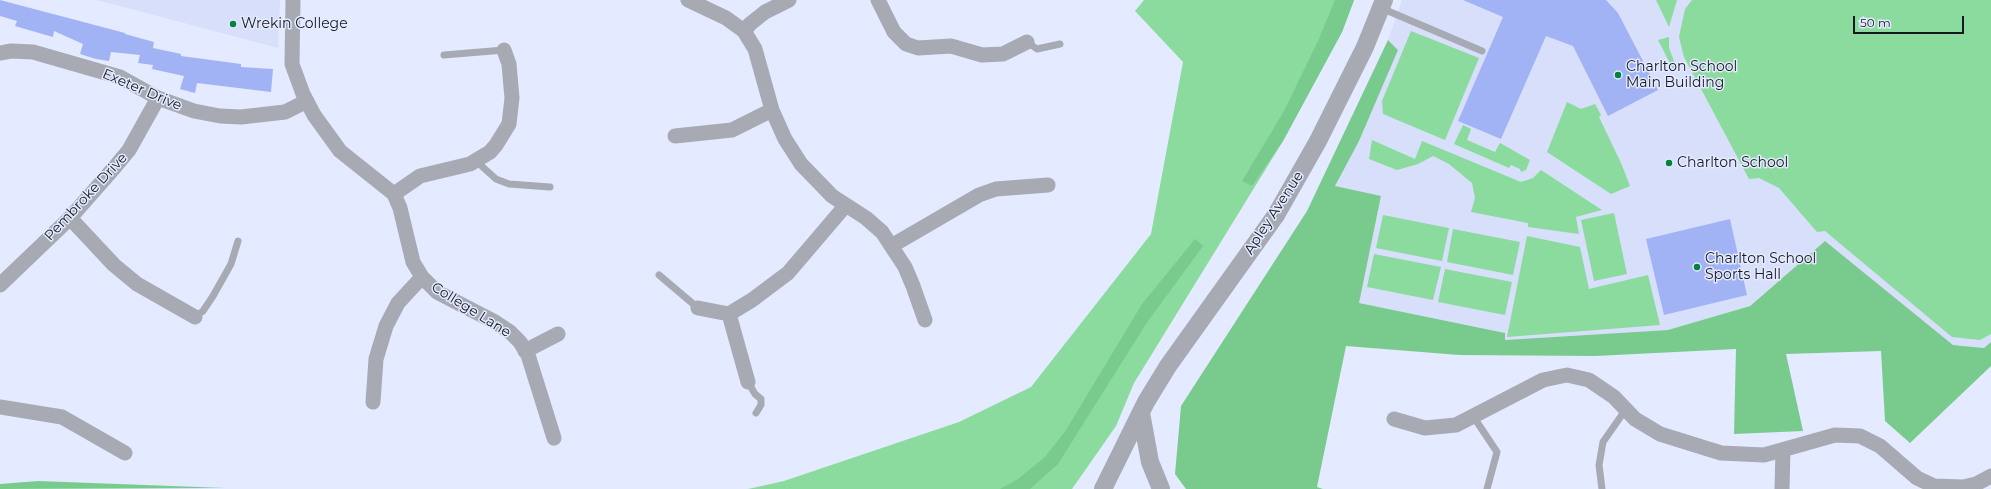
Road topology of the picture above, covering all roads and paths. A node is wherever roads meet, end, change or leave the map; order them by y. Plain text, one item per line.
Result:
1 (293, 0) edge
2 (688, 0) edge
3 (789, 0) edge
4 (878, 0) edge
5 (1383, 4) edge
6 (744, 31) junction
7 (1027, 42) joint
8 (1060, 44) dead end
9 (504, 50) joint
10 (1482, 51) dead end
11 (0, 53) edge
12 (444, 55) dead end
13 (158, 98) junction
14 (307, 101) junction
15 (772, 110) junction
16 (675, 136) dead end
17 (476, 161) junction
18 (1048, 185) dead end
19 (550, 187) dead end
20 (394, 194) junction
21 (846, 205) junction
22 (70, 218) junction
23 (238, 241) dead end
24 (893, 246) junction
25 (659, 275) dead end
26 (422, 277) junction
27 (0, 285) edge
28 (698, 308) joint
29 (729, 314) junction
30 (195, 317) joint
31 (924, 320) dead end
32 (558, 334) dead end
33 (525, 351) junction
34 (748, 382) joint
35 (373, 402) dead end
36 (0, 407) edge
37 (1626, 409) junction
38 (756, 413) dead end
39 (1141, 413) junction
40 (1473, 416) junction
41 (1394, 419) dead end
42 (554, 438) dead end
43 (1783, 450) junction
44 (125, 452) dead end
45 (1991, 476) edge
46 (1977, 487) edge
47 (1103, 489) edge
48 (1161, 489) edge
49 (1487, 489) edge
50 (1602, 489) edge
51 (1782, 489) edge

1 - 14 street
2 - 6 street
3 - 6 street
4 - 7 street
5 - 10 lane
5 - 39 street, Apley Avenue
6 - 15 street
7 - 8 lane
9 - 12 lane
9 - 17 street
11 - 13 street, Exeter Drive
13 - 14 street, Exeter Drive
13 - 22 street, Pembroke Drive
14 - 20 street
15 - 16 street
15 - 21 street
17 - 19 lane
17 - 20 street
18 - 24 street
20 - 26 street, College Lane
21 - 24 street
21 - 29 street
22 - 27 street, Pembroke Drive
22 - 30 street
23 - 30 lane
24 - 31 street
25 - 28 lane
26 - 33 street, College Lane
26 - 35 street
28 - 29 street
29 - 34 street
32 - 33 street
33 - 42 street, College Lane
34 - 38 lane
36 - 44 street
37 - 40 street
37 - 43 street
37 - 50 lane
39 - 47 street, Apley Avenue
39 - 48 street
40 - 41 street
40 - 49 lane
43 - 46 street
43 - 51 street
45 - 46 street

